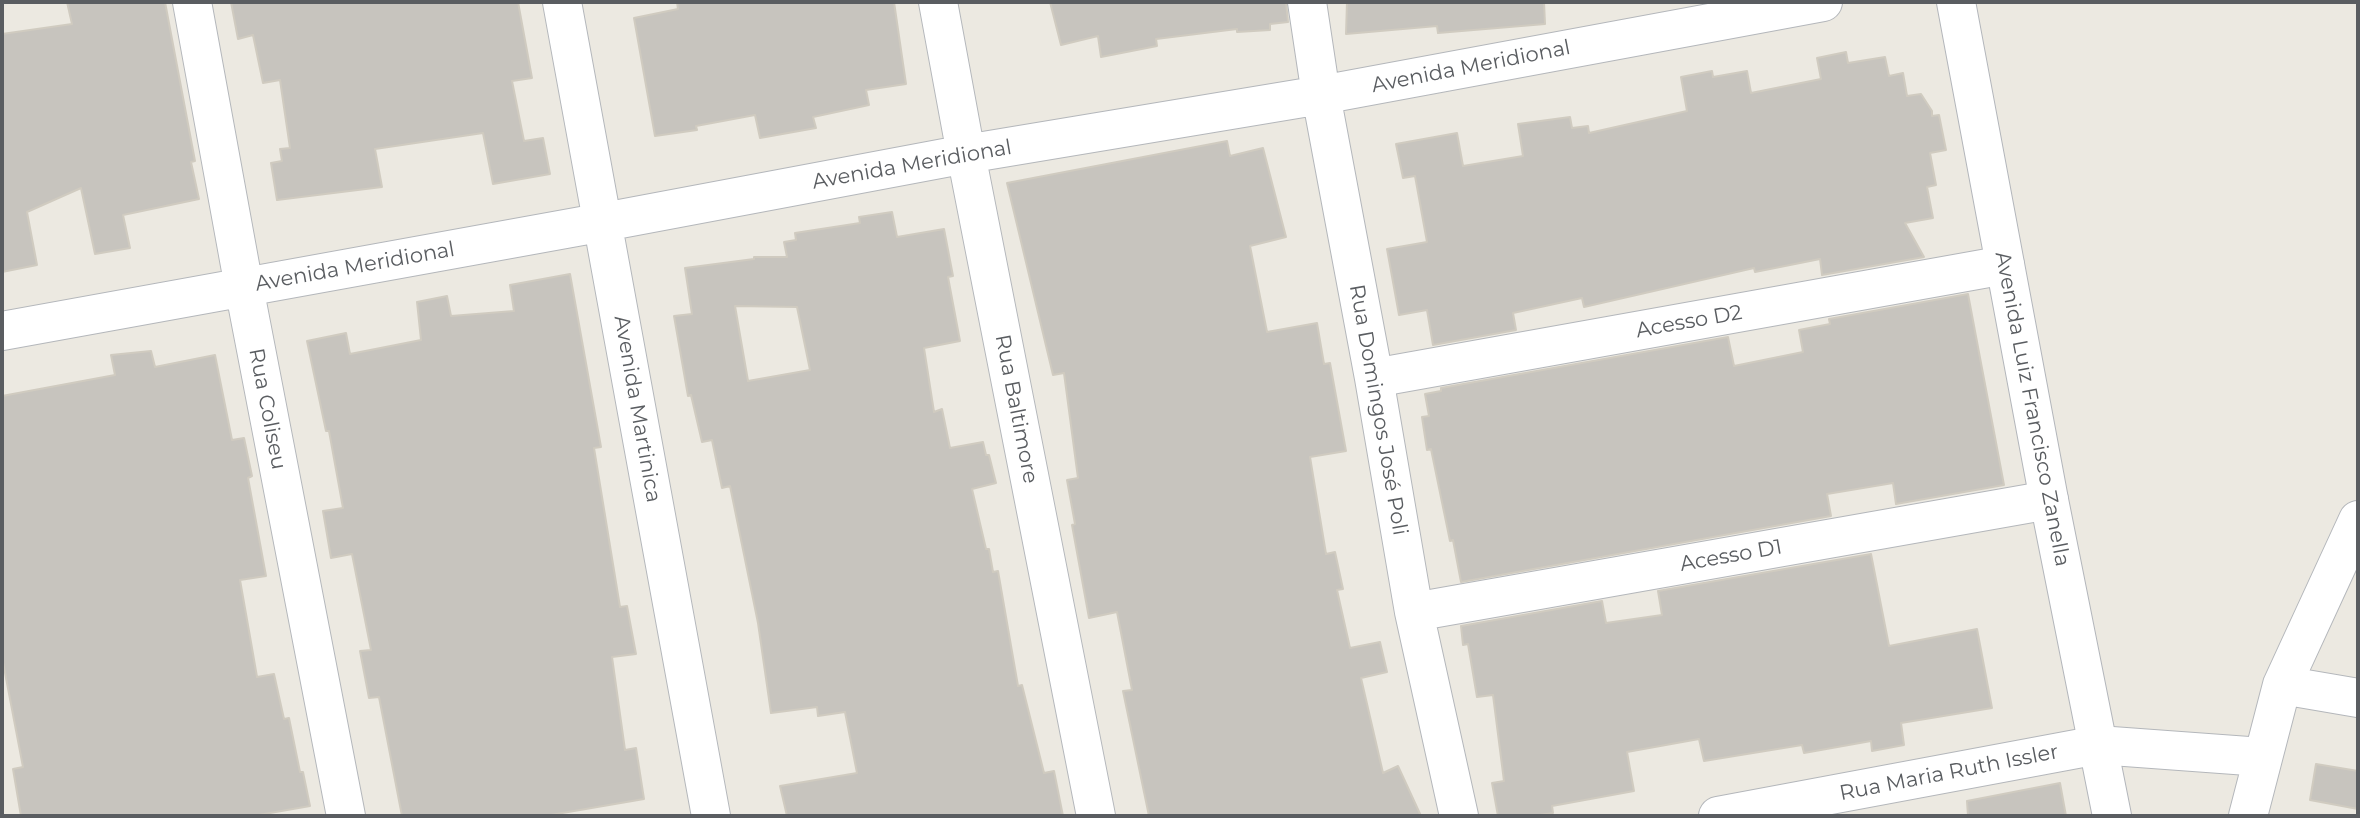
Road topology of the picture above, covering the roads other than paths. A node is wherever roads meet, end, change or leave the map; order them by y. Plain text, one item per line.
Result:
1 (191, 2) edge
2 (562, 2) edge
3 (938, 2) edge
4 (1307, 2) edge
5 (1823, 2) edge
6 (1956, 2) edge
7 (1321, 95) junction
8 (966, 154) junction
9 (604, 222) junction
10 (2004, 265) junction
11 (244, 287) junction
12 (2, 331) edge
13 (1374, 378) junction
14 (2049, 500) junction
15 (2358, 520) edge
16 (1414, 612) junction
17 (2283, 685) junction
18 (2358, 698) edge
19 (2098, 745) junction
20 (2262, 757) junction
21 (346, 816) edge
22 (712, 816) edge
23 (1096, 816) edge
24 (1459, 816) edge
25 (1718, 816) edge
26 (2112, 816) edge
27 (2248, 816) edge

1 - 11 street, Rua Coliseu
2 - 9 street, Avenida Martinica
3 - 8 street, Rua Baltimore
4 - 7 street, Rua Domingos José Poli
5 - 7 street, Avenida Meridional
6 - 10 street, Avenida Luiz Francisco Zanella
7 - 8 street, Avenida Meridional
7 - 13 street, Rua Domingos José Poli
8 - 9 street, Avenida Meridional
8 - 23 street, Rua Baltimore
9 - 11 street, Avenida Meridional
9 - 22 street, Avenida Martinica
10 - 13 street, Acesso D2
10 - 14 street, Avenida Luiz Francisco Zanella
11 - 12 street, Avenida Meridional
11 - 21 street, Rua Coliseu
13 - 16 street, Rua Domingos José Poli
14 - 16 street, Acesso D1
14 - 19 street, Avenida Luiz Francisco Zanella
15 - 17 street
16 - 24 street, Rua Domingos José Poli
17 - 18 street
17 - 20 street
19 - 20 street, Rua Maria Ruth Issler
19 - 25 street, Rua Maria Ruth Issler
19 - 26 street, Avenida Luiz Francisco Zanella
20 - 27 street

